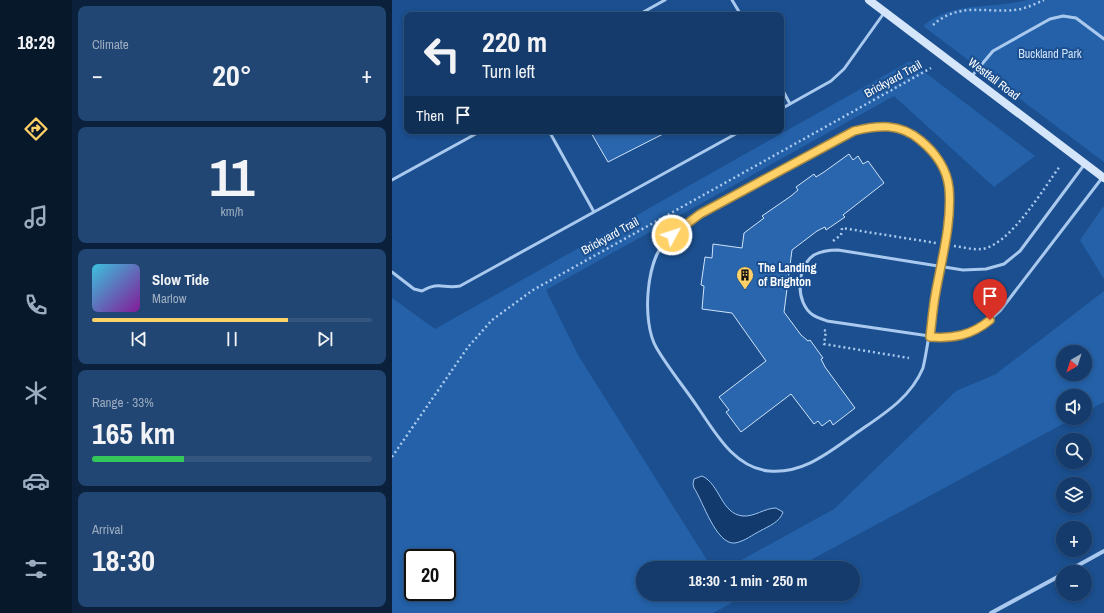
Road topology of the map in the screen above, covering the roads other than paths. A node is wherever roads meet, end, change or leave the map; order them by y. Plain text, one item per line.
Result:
1 (665, 0) edge
2 (732, 0) edge
3 (869, 0) edge
4 (643, 12) edge
5 (739, 12) edge
6 (884, 12) junction
7 (1104, 39) edge
8 (971, 77) junction
9 (784, 93) edge
10 (790, 104) junction
11 (784, 107) edge
12 (476, 134) edge
13 (551, 134) edge
14 (736, 134) edge
15 (1085, 164) junction
16 (1103, 177) edge
17 (392, 180) edge
18 (594, 212) junction
19 (941, 267) junction
20 (392, 272) edge
21 (930, 337) junction
22 (1104, 551) edge
23 (1079, 565) edge
24 (1056, 578) edge
25 (991, 613) edge

1 - 4 lane
2 - 5 lane
3 - 6 street, Westfall Road
6 - 8 street, Westfall Road
6 - 10 lane
7 - 8 lane
8 - 15 street, Westfall Road
9 - 10 lane
10 - 11 lane
12 - 17 lane
13 - 18 lane
14 - 18 lane
15 - 16 street, Westfall Road
15 - 19 lane
16 - 21 lane
18 - 20 lane
19 - 21 lane
19 - 21 lane
19 - 21 lane
22 - 23 street
24 - 25 street

